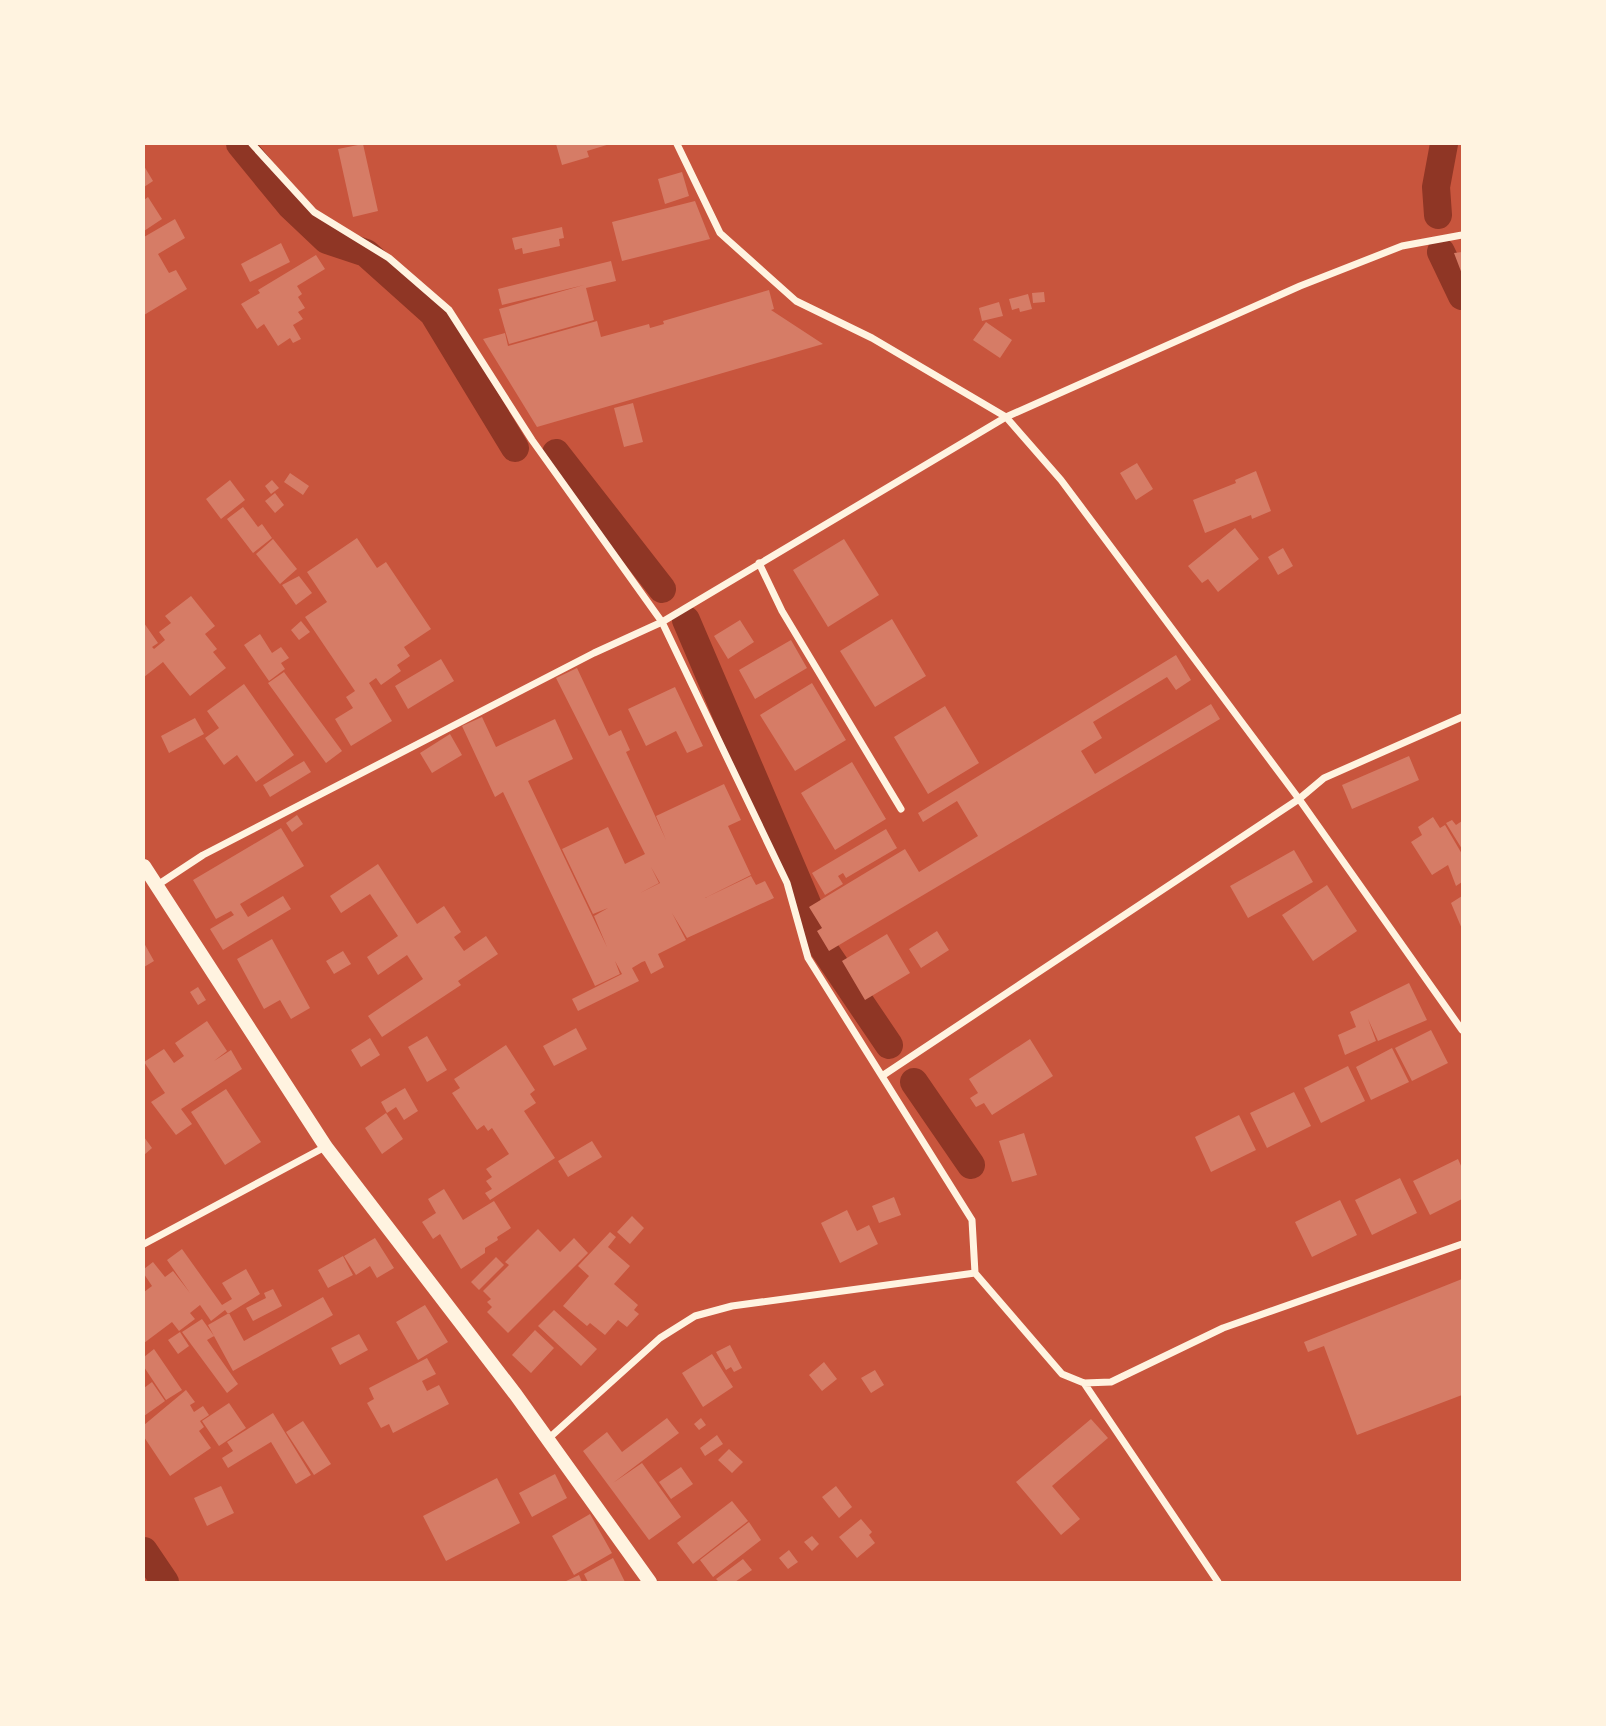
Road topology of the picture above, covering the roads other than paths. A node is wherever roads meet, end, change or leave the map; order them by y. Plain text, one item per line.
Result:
1 (252, 144) edge
2 (677, 144) edge
3 (1462, 234) edge
4 (1006, 417) junction
5 (759, 563) junction
6 (662, 622) junction
7 (1462, 717) edge
8 (1300, 799) junction
9 (901, 809) dead end
10 (144, 866) edge
11 (156, 886) junction
12 (1462, 1030) edge
13 (882, 1076) junction
14 (326, 1147) junction
15 (144, 1244) edge
16 (1462, 1244) edge
17 (975, 1273) junction
18 (1084, 1383) junction
19 (547, 1440) junction
20 (650, 1583) edge
21 (1218, 1583) edge

1 - 6 street
2 - 4 street
3 - 4 street
4 - 5 street
4 - 8 street
5 - 6 street
5 - 9 street
6 - 11 street
6 - 13 street
7 - 8 street
8 - 12 street
8 - 13 street
10 - 11 main road
11 - 14 main road
13 - 17 street
14 - 15 street
14 - 19 main road
16 - 18 street
17 - 18 street
17 - 19 street
18 - 21 street
19 - 20 main road

